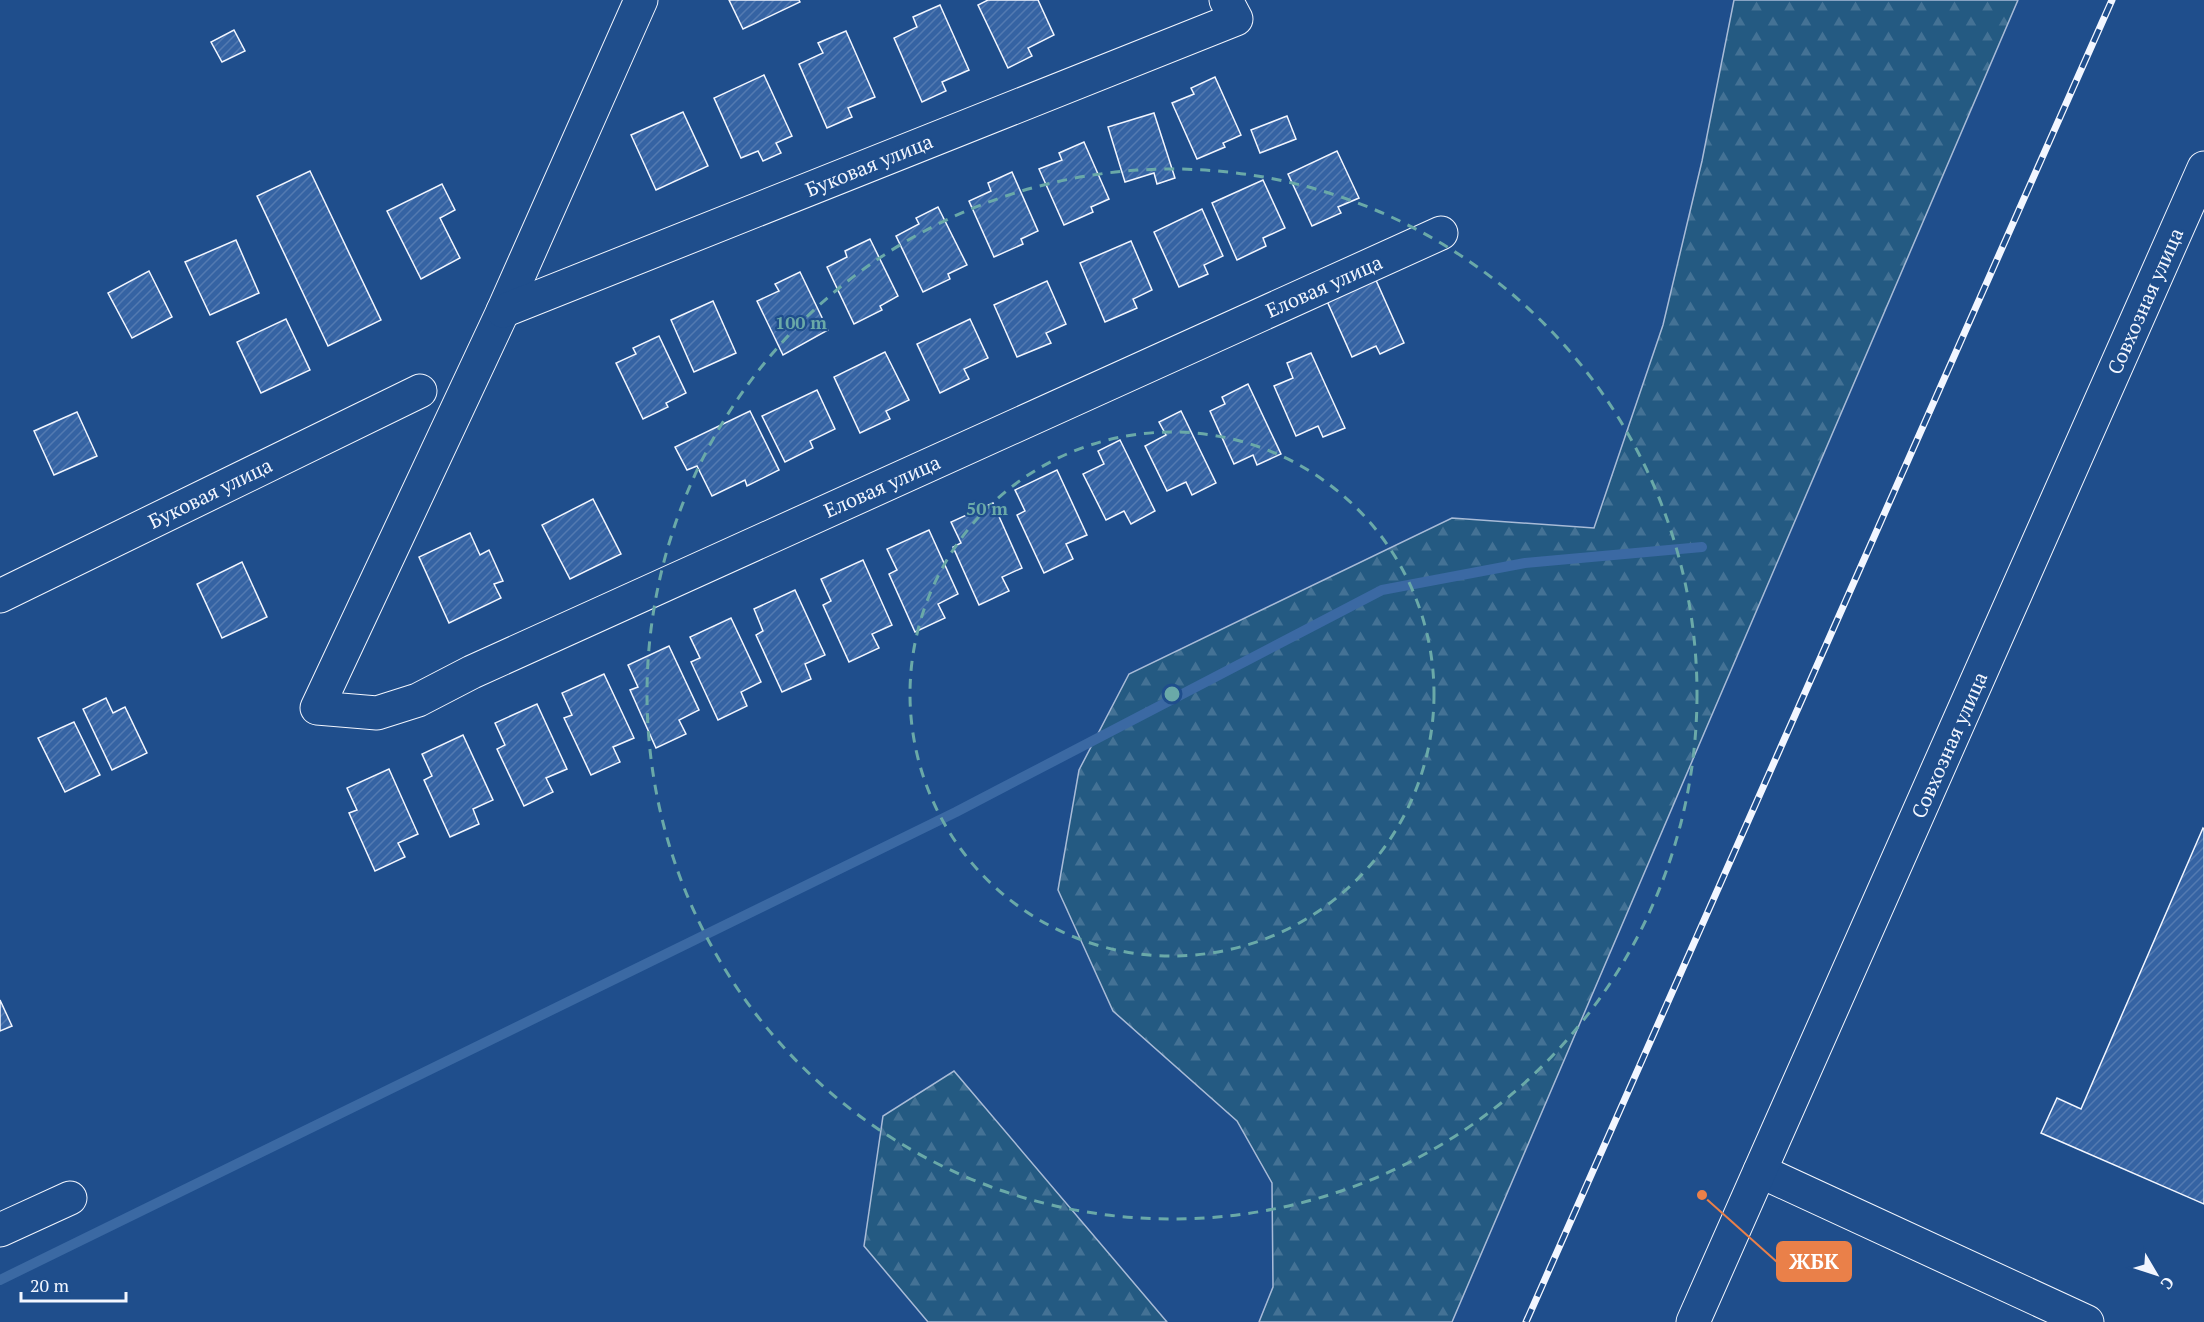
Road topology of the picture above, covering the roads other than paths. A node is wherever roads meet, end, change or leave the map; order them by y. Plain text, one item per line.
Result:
1 (641, 0) edge
2 (1231, 9) edge
3 (2204, 168) edge
4 (1441, 233) dead end
5 (503, 311) junction
6 (420, 391) dead end
7 (0, 596) edge
8 (1760, 1171) junction
9 (70, 1198) dead end
10 (0, 1230) edge
11 (1693, 1322) edge
12 (2087, 1322) edge

1 - 5 street
2 - 5 street, Буковая улица
3 - 8 street, Совхозная улица
4 - 5 street, Еловая улица
6 - 7 street, Буковая улица
8 - 11 street, Совхозная улица
8 - 12 street
9 - 10 street

